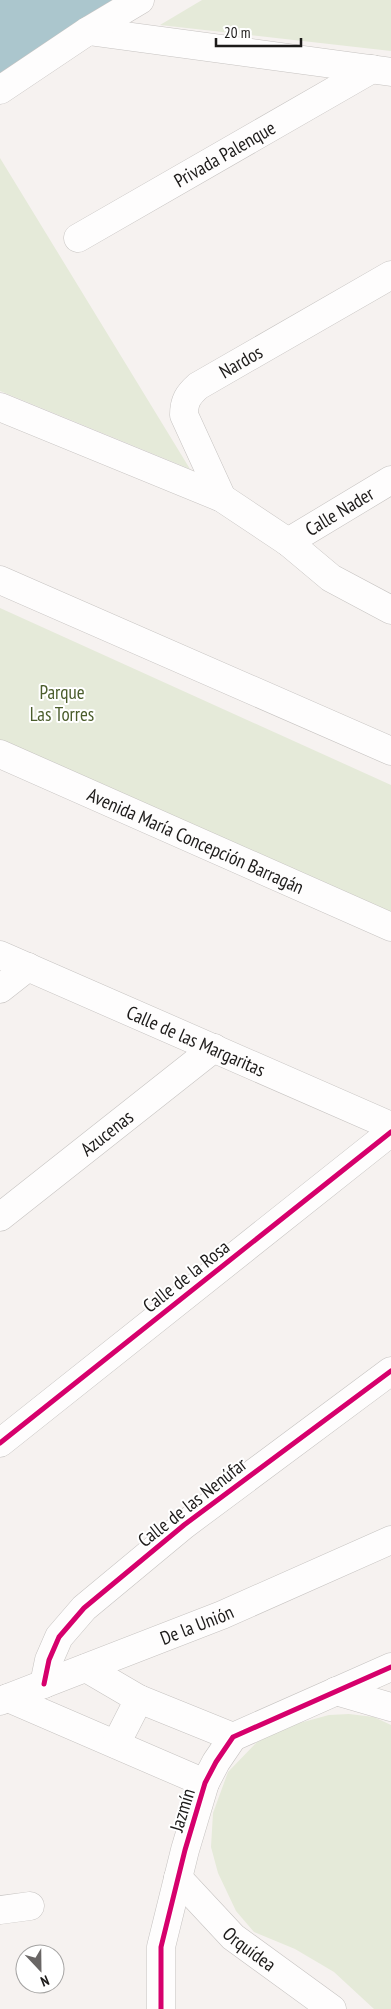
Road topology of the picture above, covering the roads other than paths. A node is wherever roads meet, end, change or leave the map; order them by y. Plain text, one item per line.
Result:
1 (140, 0) edge
2 (88, 31) junction
3 (381, 71) edge
4 (0, 90) edge
5 (78, 238) dead end
6 (391, 275) edge
7 (0, 407) edge
8 (391, 480) edge
9 (222, 498) junction
10 (288, 542) junction
11 (0, 580) edge
12 (391, 610) edge
13 (391, 751) edge
14 (0, 754) edge
15 (391, 927) edge
16 (0, 955) edge
17 (28, 967) junction
18 (0, 989) edge
19 (214, 1048) junction
20 (391, 1126) edge
21 (391, 1132) edge
22 (0, 1218) edge
23 (391, 1370) edge
24 (0, 1443) edge
25 (391, 1540) edge
26 (391, 1667) edge
27 (86, 1668) junction
28 (44, 1684) junction
29 (336, 1691) junction
30 (4, 1699) edge
31 (139, 1699) junction
32 (391, 1707) edge
33 (233, 1737) junction
34 (116, 1744) junction
35 (205, 1783) junction
36 (178, 1878) junction
37 (30, 1906) dead end
38 (0, 1910) edge
39 (161, 2009) edge
40 (332, 2009) edge

1 - 2 street
2 - 3 street
2 - 4 street
3 - 5 street, Privada Palenque
6 - 9 street, Nardos
7 - 9 street
8 - 10 street, Calle Nader
9 - 10 street
10 - 12 street
11 - 13 street
14 - 15 street, Avenida María Concepción Barragán
16 - 17 street, Calle de las Margaritas
17 - 18 street
17 - 19 street, Calle de las Margaritas
19 - 20 street, Calle de las Margaritas
19 - 22 street, Azucenas
21 - 24 street, Calle de la Rosa
23 - 28 street, Calle de las Nenúfar
25 - 27 street, De la Unión
26 - 29 street
27 - 28 street, De la Unión
27 - 31 street
28 - 30 street, De la Unión
29 - 32 street
29 - 33 street
30 - 34 street
31 - 33 street
31 - 34 street
33 - 35 street, Jazmín
34 - 35 street
35 - 36 street, Jazmín
36 - 39 street, Jazmín
36 - 40 street, Orquídea
37 - 38 street

